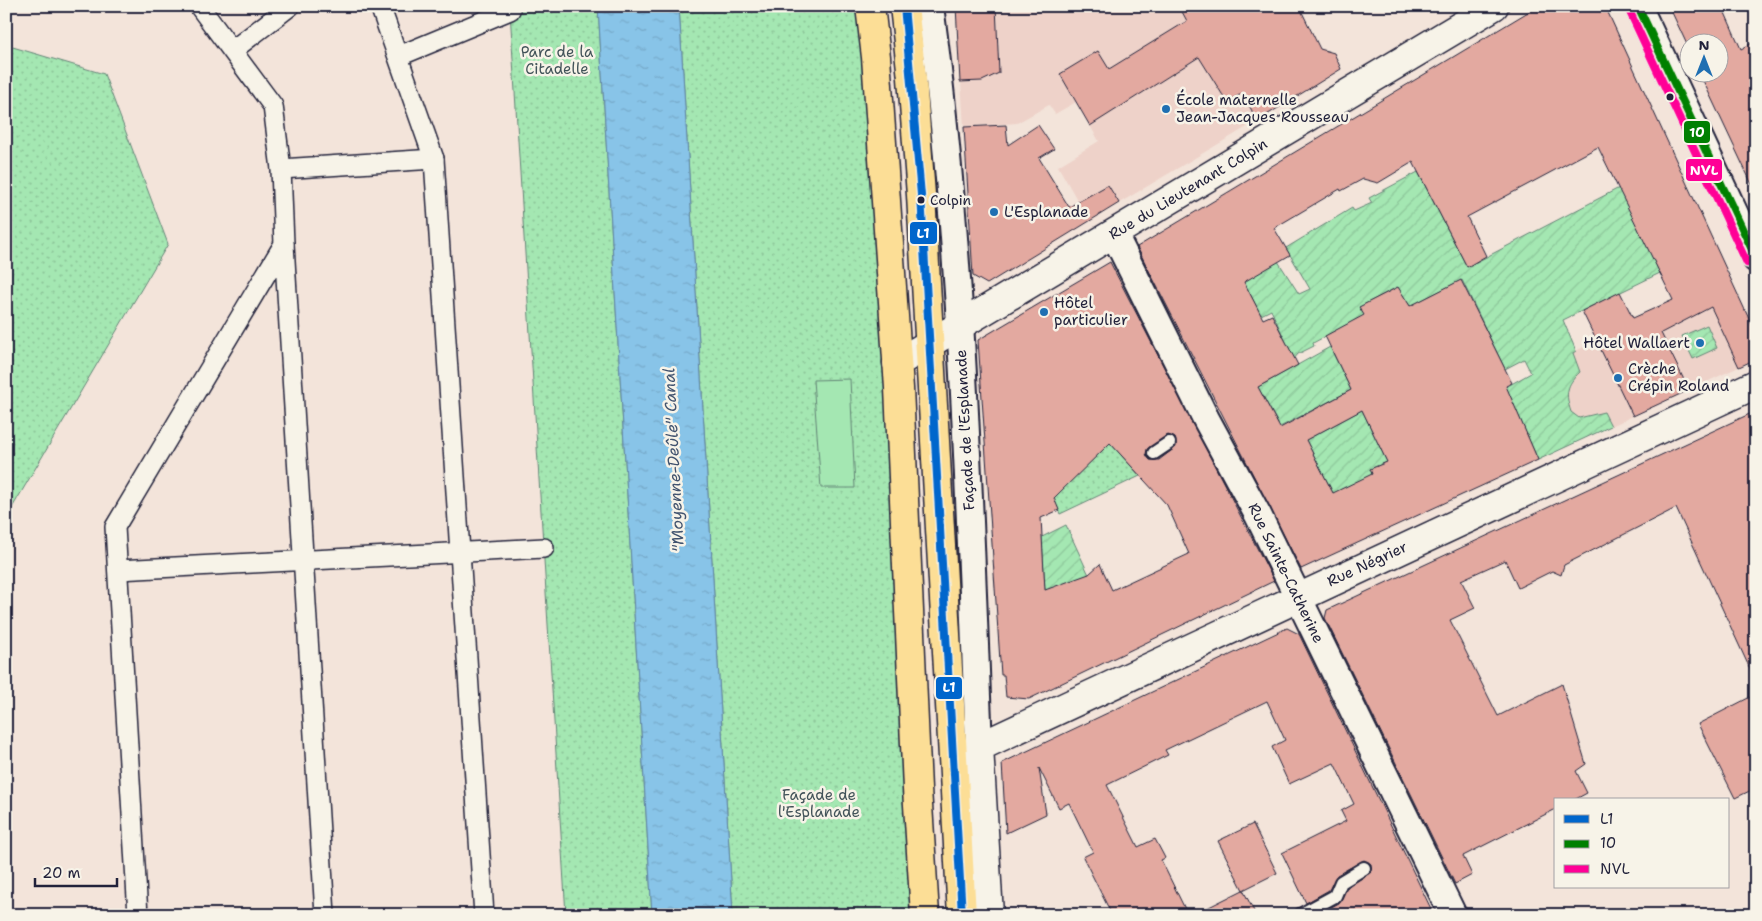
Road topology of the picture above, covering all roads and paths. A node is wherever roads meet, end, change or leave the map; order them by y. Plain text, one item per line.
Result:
1 (199, 6) edge
2 (290, 6) edge
3 (380, 6) edge
4 (870, 6) edge
5 (904, 6) edge
6 (930, 6) edge
7 (1494, 6) edge
8 (1638, 6) edge
9 (510, 10) dead end
10 (233, 50) junction
11 (399, 56) junction
12 (434, 158) junction
13 (281, 169) junction
14 (1114, 234) junction
15 (284, 244) junction
16 (1756, 259) edge
17 (960, 327) junction
18 (930, 344) junction
19 (897, 363) junction
20 (1756, 384) edge
21 (1168, 443) dead end
22 (1154, 453) dead end
23 (544, 548) dead end
24 (460, 552) junction
25 (304, 560) junction
26 (118, 570) junction
27 (1297, 597) junction
28 (979, 747) junction
29 (1364, 868) dead end
30 (138, 915) edge
31 (325, 915) edge
32 (484, 915) edge
33 (925, 915) edge
34 (962, 915) edge
35 (989, 915) edge
36 (1300, 915) edge
37 (1452, 915) edge

1 - 10 street
2 - 10 street
3 - 11 street
4 - 19 main road
5 - 18 main road, Façade de l'Esplanade
6 - 17 street, Façade de l'Esplanade
7 - 14 street, Rue du Lieutenant Colpin
8 - 16 street
9 - 11 street
10 - 13 street
11 - 12 street
12 - 13 street
12 - 24 street
13 - 15 street
14 - 17 street, Rue du Lieutenant Colpin
14 - 27 street, Rue Sainte-Catherine
15 - 25 street
15 - 26 street
17 - 18 street, Rue du Lieutenant Colpin
17 - 28 street, Façade de l'Esplanade
18 - 19 street, Rue du Lieutenant Colpin
18 - 34 main road, Façade de l'Esplanade
19 - 33 main road
20 - 27 street, Rue Négrier
21 - 22 lane
23 - 24 street
24 - 25 street
24 - 32 street
25 - 26 street
25 - 31 street
26 - 30 street
27 - 28 street, Rue Négrier
27 - 37 street, Rue Sainte-Catherine
28 - 35 street, Façade de l'Esplanade
29 - 36 lane

